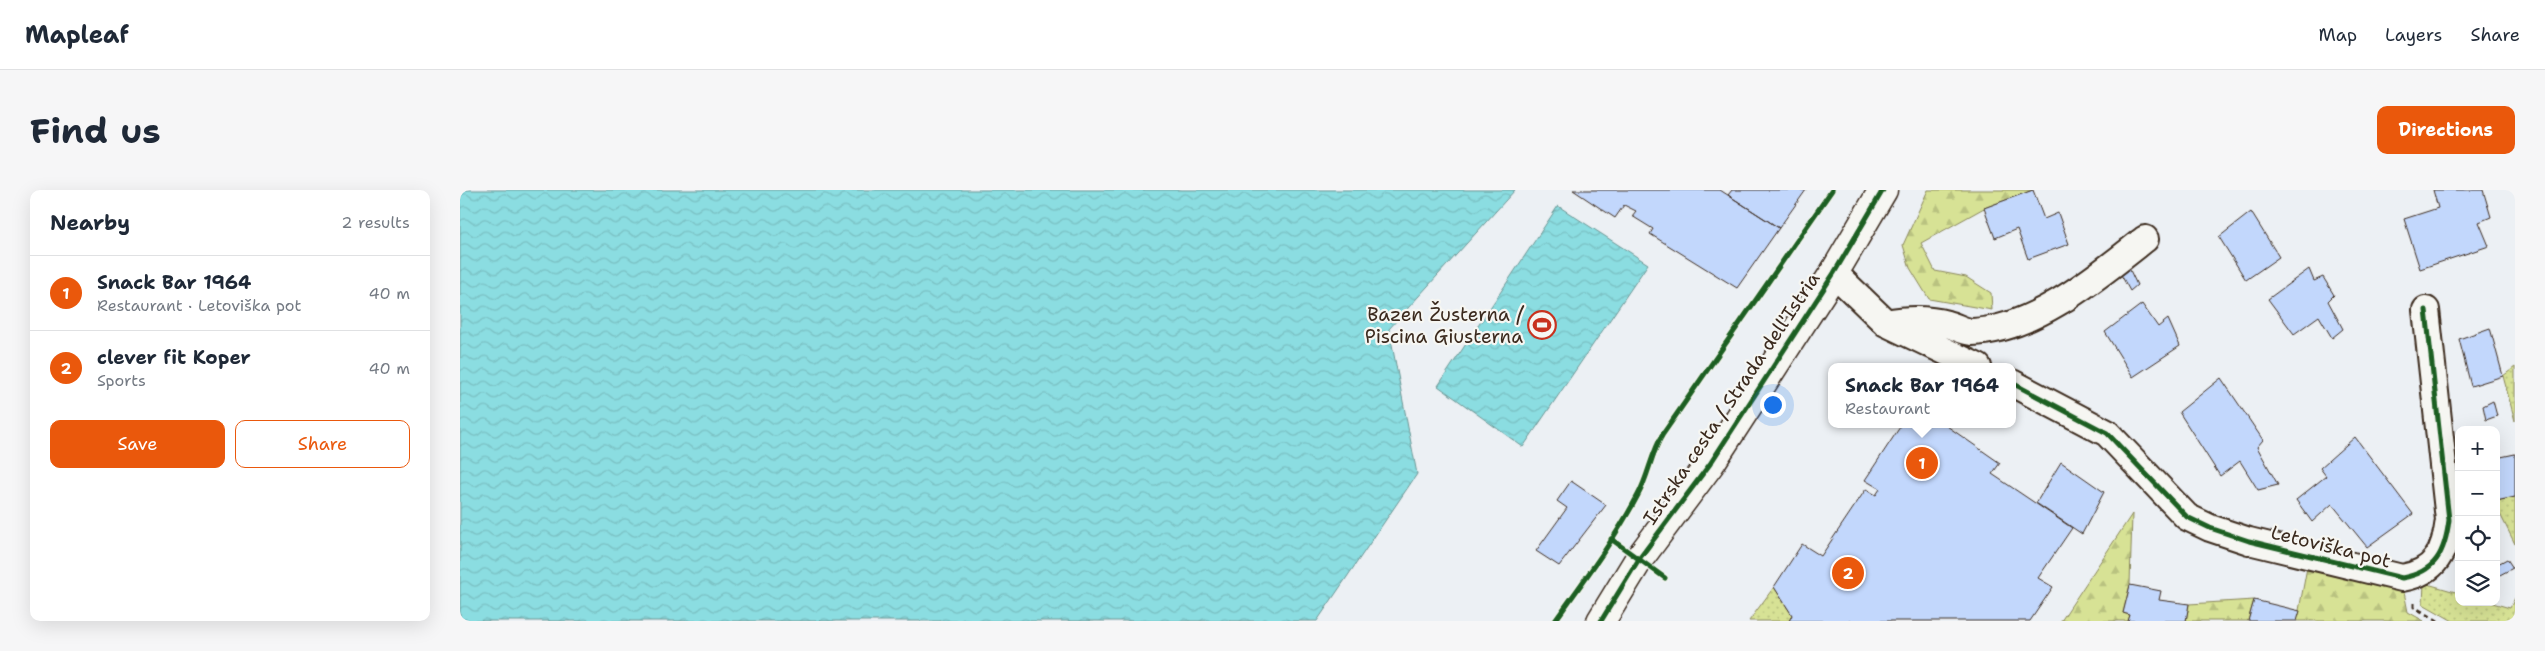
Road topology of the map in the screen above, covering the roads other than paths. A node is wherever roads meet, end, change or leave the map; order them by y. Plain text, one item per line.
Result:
1 (1882, 190) edge
2 (2145, 239) dead end
3 (1834, 273) junction
4 (2426, 310) dead end
5 (1886, 323) junction
6 (1970, 363) edge
7 (2016, 385) edge
8 (1601, 621) edge

1 - 3 street, Istrska cesta / Strada dell'Istria
2 - 5 street
3 - 5 street
3 - 8 street, Istrska cesta / Strada dell'Istria
4 - 7 street, Letoviška pot
5 - 6 street

